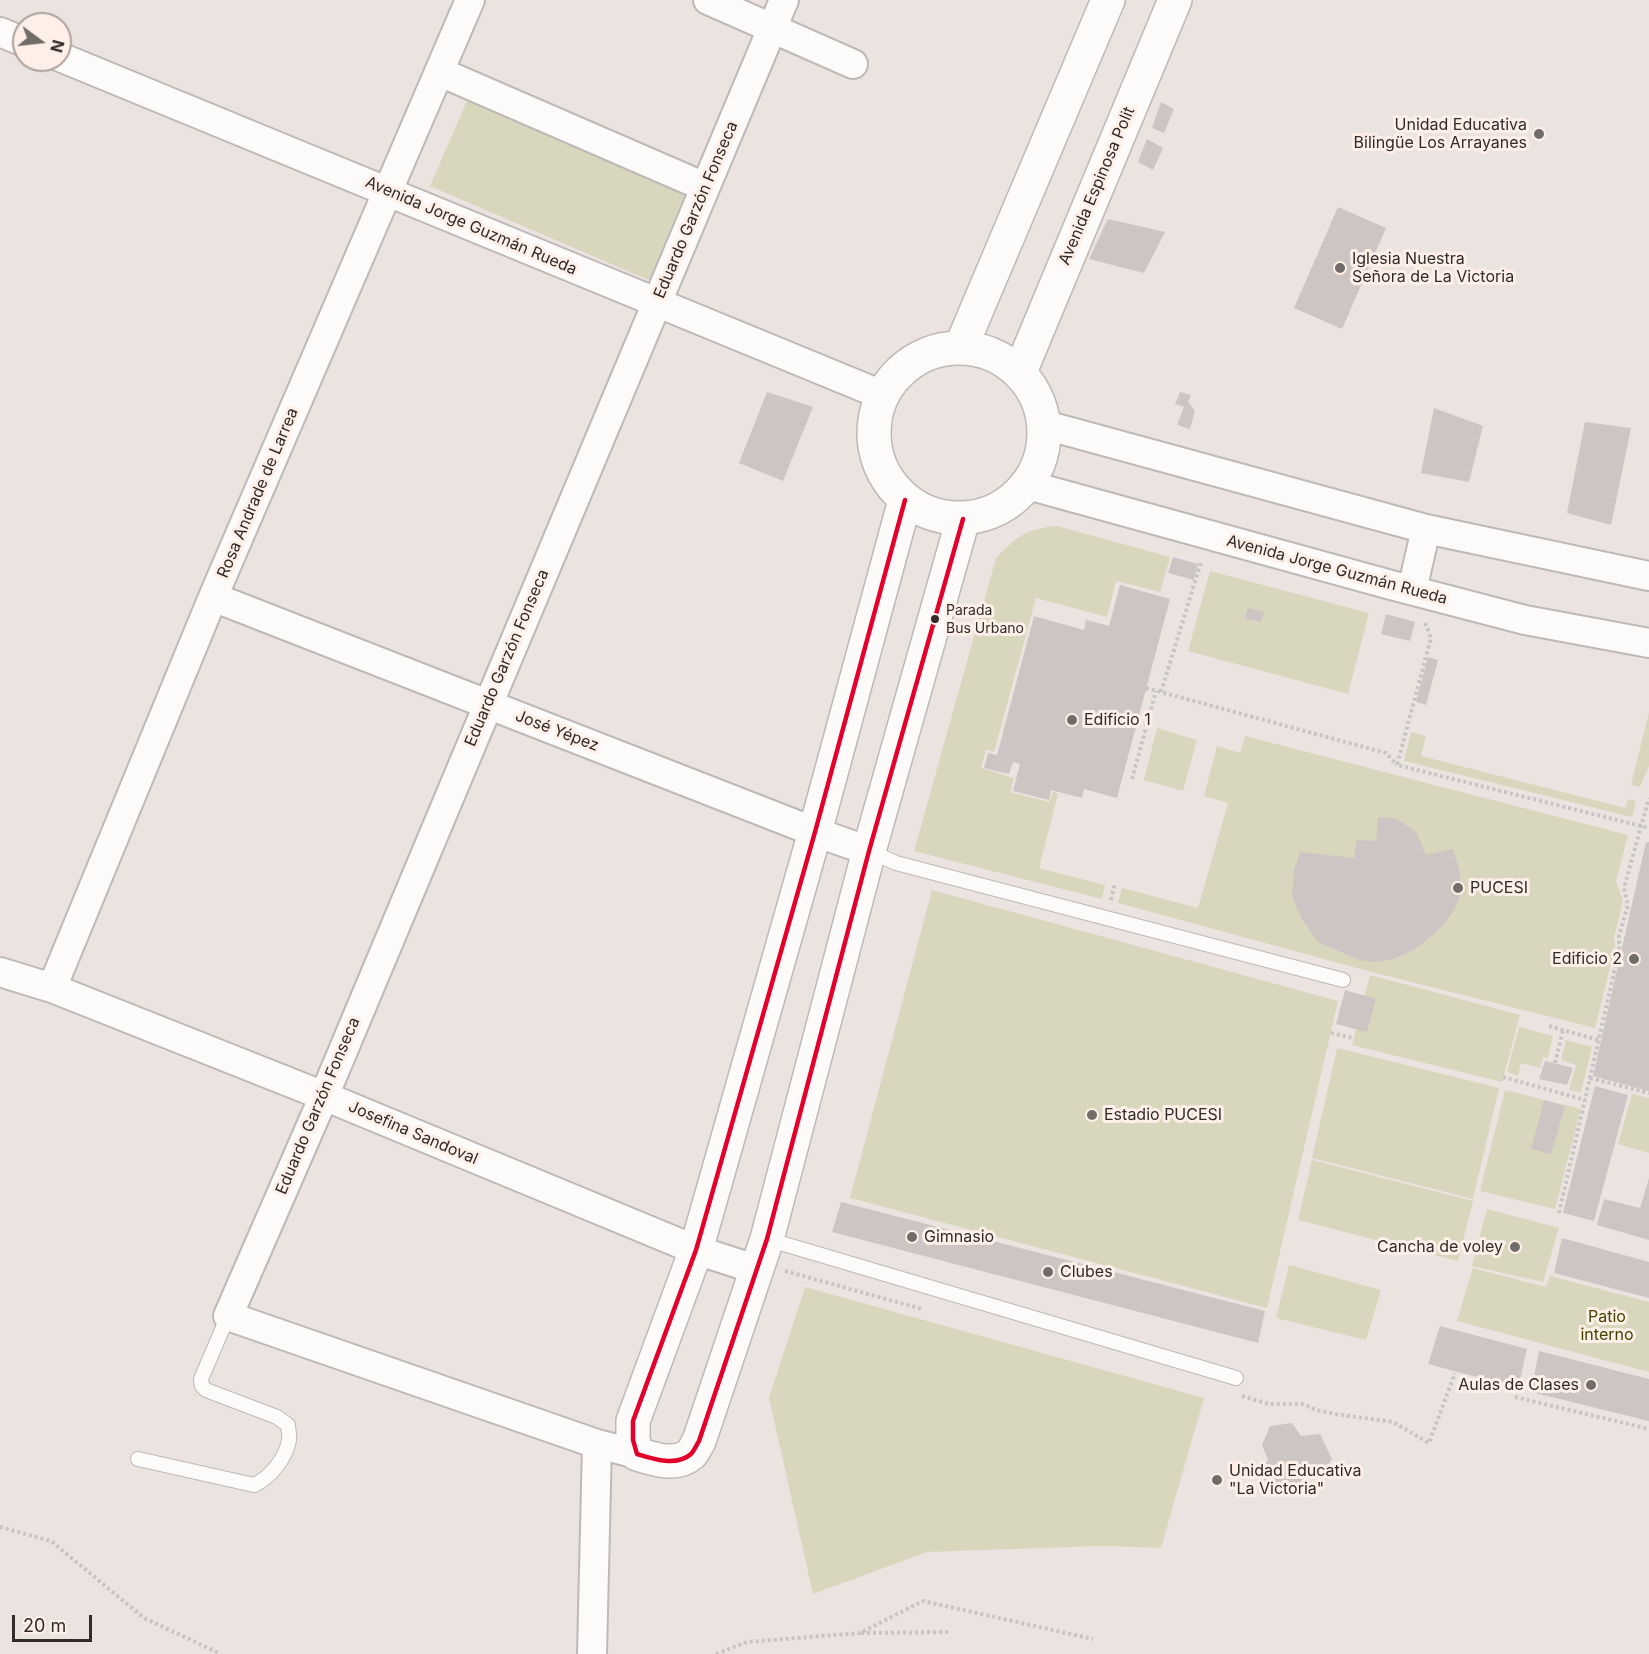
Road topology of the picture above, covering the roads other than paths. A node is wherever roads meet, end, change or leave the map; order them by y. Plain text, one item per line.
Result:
1 (470, 0) edge
2 (708, 0) edge
3 (784, 0) edge
4 (1108, 0) edge
5 (1175, 0) edge
6 (772, 29) junction
7 (72, 62) edge
8 (853, 64) dead end
9 (440, 72) junction
10 (705, 187) junction
11 (389, 192) junction
12 (657, 304) junction
13 (961, 347) junction
14 (1020, 372) junction
15 (882, 395) junction
16 (1044, 425) junction
17 (1028, 485) junction
18 (905, 500) junction
19 (963, 519) junction
20 (1426, 529) junction
21 (1649, 576) edge
22 (1412, 590) junction
23 (213, 597) junction
24 (1649, 644) edge
25 (488, 704) junction
26 (815, 832) junction
27 (869, 851) junction
28 (0, 972) edge
29 (1343, 980) dead end
30 (52, 988) junction
31 (324, 1096) junction
32 (696, 1250) junction
33 (762, 1255) junction
34 (228, 1316) junction
35 (1236, 1378) dead end
36 (597, 1444) junction
37 (637, 1454) junction
38 (138, 1459) dead end
39 (592, 1654) edge

1 - 9 street, Rosa Andrade de Larrea
2 - 6 street
3 - 6 street, Eduardo Garzón Fonseca
4 - 13 street
5 - 14 street, Avenida Espinosa Polit
6 - 8 street
6 - 10 street, Eduardo Garzón Fonseca
7 - 11 street, Avenida Jorge Guzmán Rueda
9 - 10 street
9 - 11 street, Rosa Andrade de Larrea
10 - 12 street, Eduardo Garzón Fonseca
11 - 12 street, Avenida Jorge Guzmán Rueda
11 - 23 street, Rosa Andrade de Larrea
12 - 15 street, Avenida Jorge Guzmán Rueda
12 - 25 street, Eduardo Garzón Fonseca
13 - 14 street
13 - 15 street
14 - 16 street
15 - 18 street
16 - 17 street
16 - 20 street
17 - 19 street
17 - 22 street, Avenida Jorge Guzmán Rueda
18 - 19 street
18 - 26 street
19 - 27 street
20 - 21 street
20 - 22 street
22 - 24 street, Avenida Jorge Guzmán Rueda
23 - 25 street, José Yépez
23 - 30 street, Rosa Andrade de Larrea
25 - 26 street, José Yépez
25 - 31 street, Eduardo Garzón Fonseca
26 - 27 street, José Yépez
26 - 32 street
27 - 29 lane
27 - 33 street
28 - 30 street, Josefina Sandoval
30 - 31 street, Josefina Sandoval
31 - 32 street, Josefina Sandoval
31 - 34 street, Eduardo Garzón Fonseca
32 - 33 street, Josefina Sandoval
32 - 37 street
33 - 35 lane
33 - 37 street
34 - 36 street
34 - 38 lane
36 - 37 street
36 - 39 street

